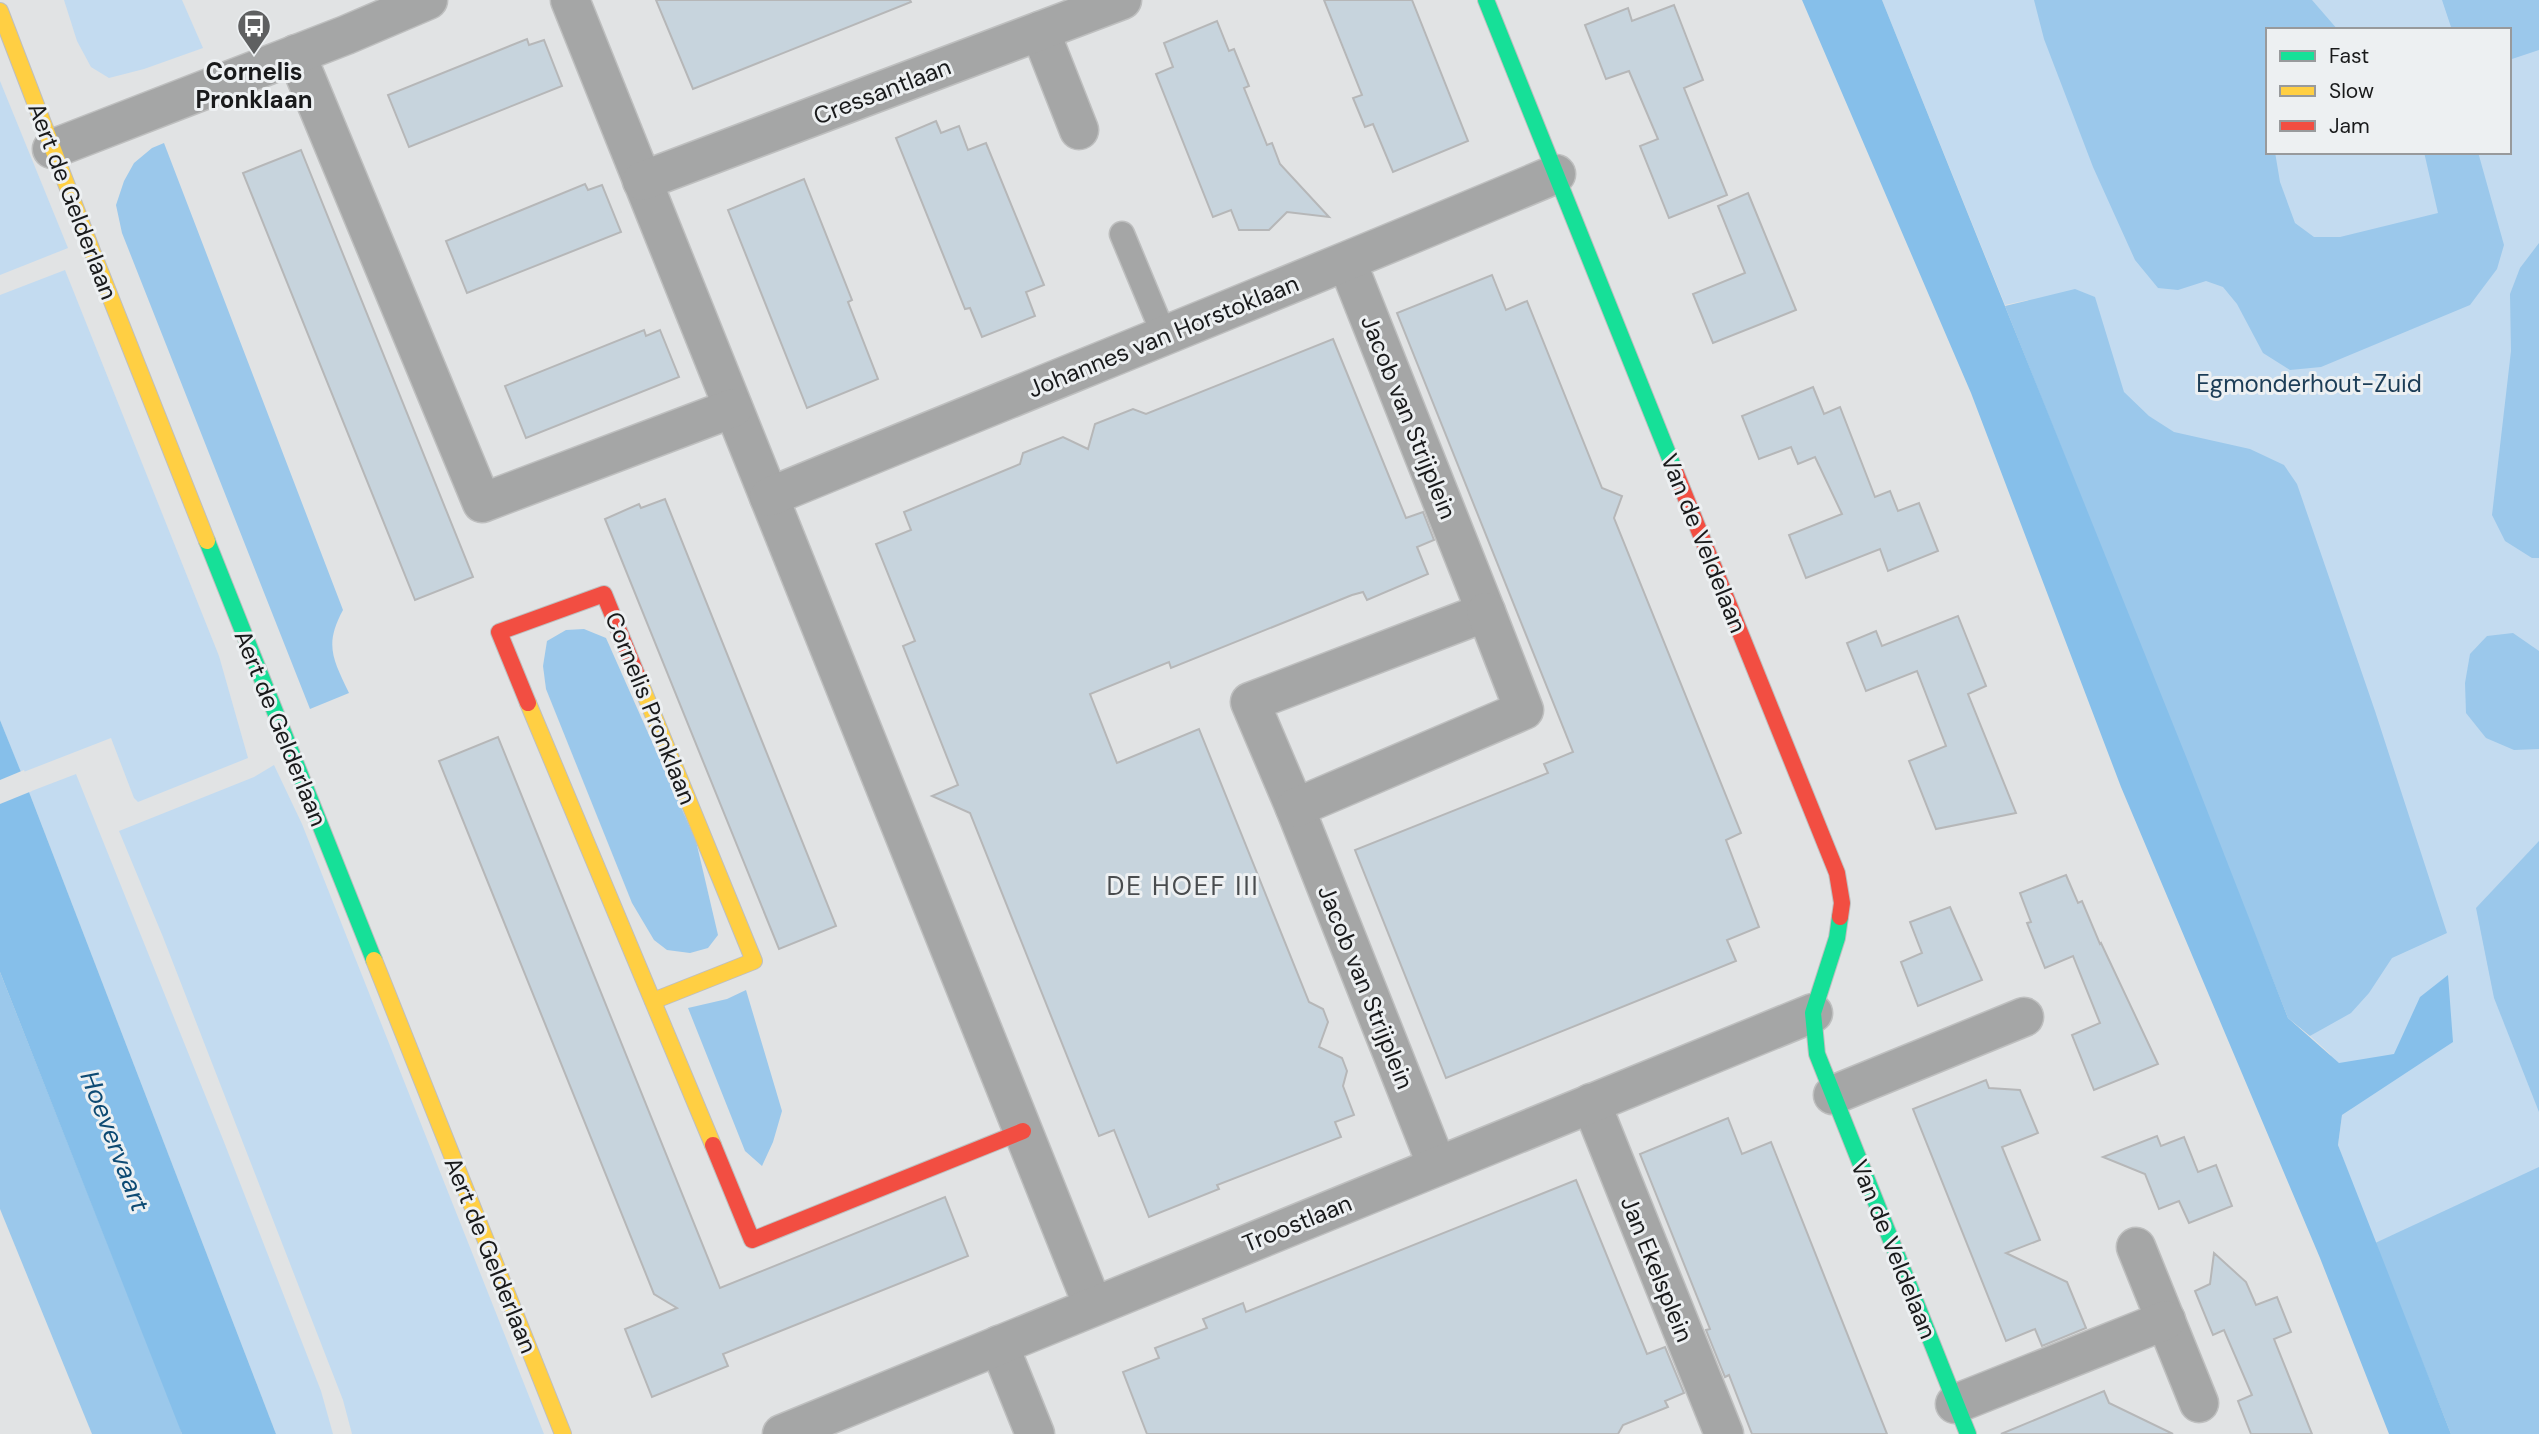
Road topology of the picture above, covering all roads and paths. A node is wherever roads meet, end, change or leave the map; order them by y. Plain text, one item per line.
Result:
1 (0, 0) edge
2 (428, 0) edge
3 (570, 0) edge
4 (1122, 0) edge
5 (1486, 0) edge
6 (2, 16) edge
7 (1040, 31) junction
8 (296, 54) junction
9 (1079, 130) dead end
10 (51, 149) junction
11 (1556, 174) junction
12 (642, 181) junction
13 (1122, 234) dead end
14 (1347, 262) junction
15 (1164, 335) junction
16 (733, 408) junction
17 (769, 497) junction
18 (1486, 612) junction
19 (1295, 808) junction
20 (653, 1000) junction
21 (1813, 1013) junction
22 (2024, 1017) dead end
23 (1833, 1095) junction
24 (1591, 1103) junction
25 (1023, 1130) junction
26 (1437, 1166) junction
27 (2136, 1247) dead end
28 (1093, 1306) junction
29 (2166, 1320) junction
30 (999, 1345) junction
31 (2199, 1403) dead end
32 (1962, 1419) edge
33 (563, 1434) edge
34 (782, 1434) edge
35 (1035, 1434) edge
36 (1724, 1434) edge

1 - 6 street, Aert de Gelderlaan
2 - 8 street
3 - 12 street
4 - 7 street, Cressantlaan
5 - 11 street, Van de Veldelaan
6 - 10 street, Aert de Gelderlaan
7 - 9 street
7 - 12 street, Cressantlaan
8 - 10 street
8 - 16 street
10 - 33 street, Aert de Gelderlaan
11 - 14 street, Johannes van Horstoklaan
11 - 21 street, Van de Veldelaan
12 - 16 street
13 - 15 lane
14 - 15 street, Johannes van Horstoklaan
14 - 18 street, Jacob van Strijplein
15 - 17 street, Johannes van Horstoklaan
16 - 17 street
17 - 25 street
18 - 19 street, Jacob van Strijplein
18 - 19 street, Jacob van Strijplein
19 - 26 street, Jacob van Strijplein
20 - 20 street, Cornelis Pronklaan
20 - 25 street, Cornelis Pronklaan
21 - 23 street, Van de Veldelaan
21 - 24 street, Troostlaan
22 - 23 street
23 - 32 street, Van de Veldelaan
24 - 26 street, Troostlaan
24 - 36 street, Jan Ekelsplein
25 - 28 street
26 - 28 street, Troostlaan
27 - 29 street
28 - 30 street, Troostlaan
29 - 31 street
29 - 32 street, Van de Veldelaan
30 - 34 street, Troostlaan
30 - 35 street

